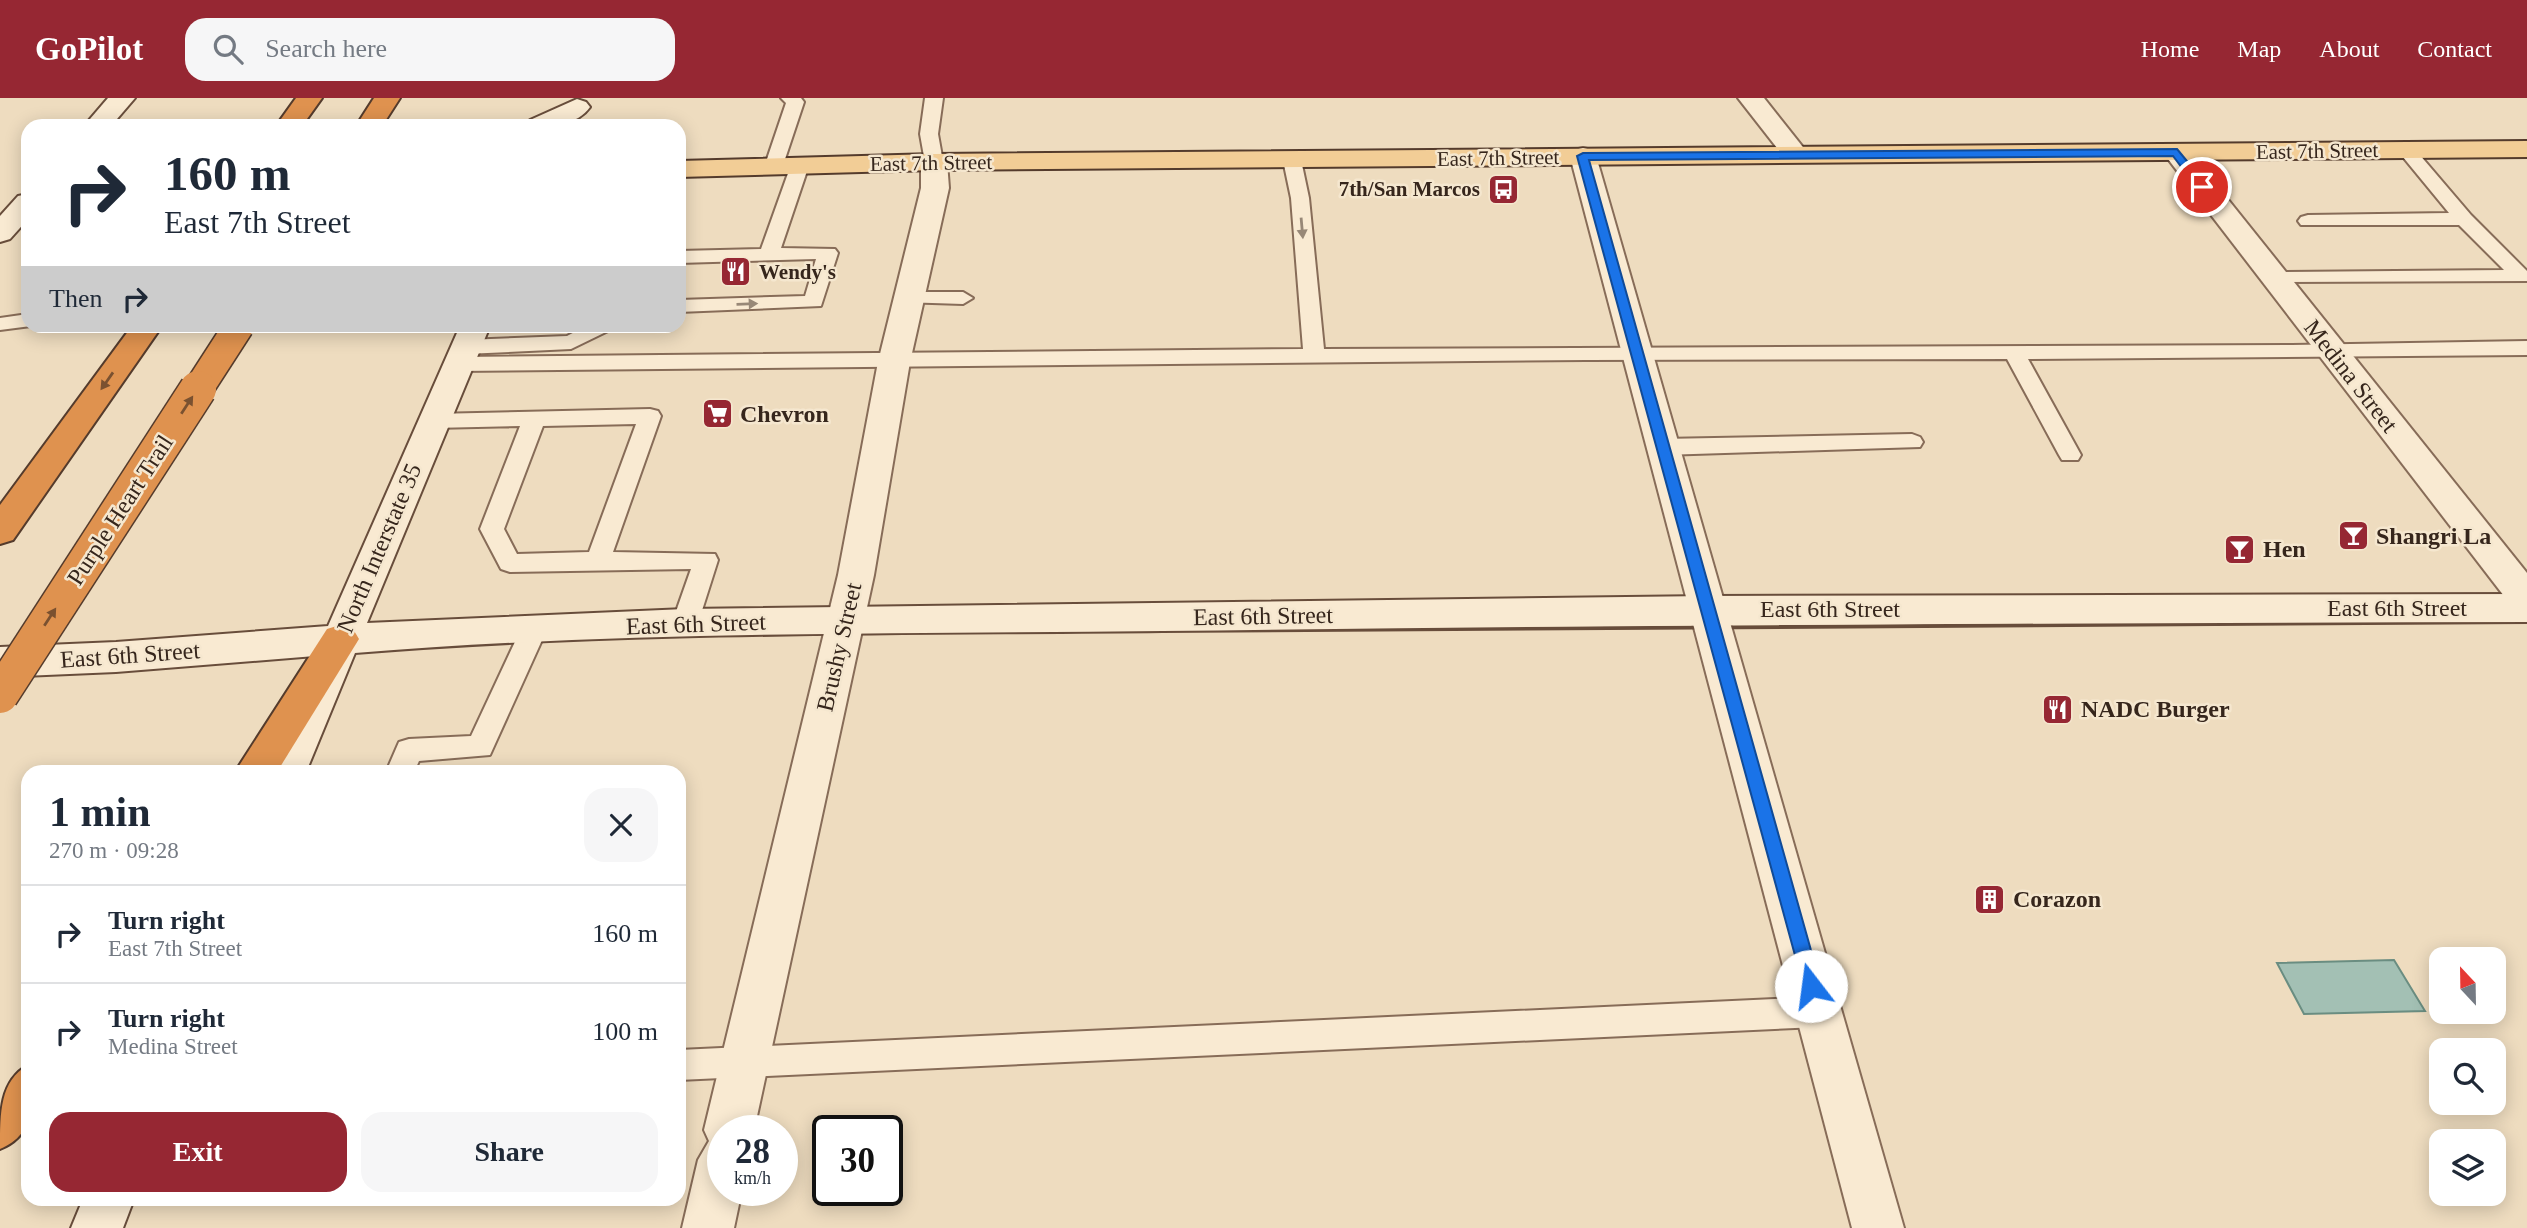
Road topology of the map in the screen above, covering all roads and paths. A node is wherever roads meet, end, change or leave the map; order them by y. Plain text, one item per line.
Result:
1 (122, 98) edge
2 (309, 98) edge
3 (387, 98) edge
4 (790, 98) edge
5 (934, 98) edge
6 (1751, 98) edge
7 (575, 110) edge
8 (103, 119) edge
9 (294, 119) edge
10 (374, 119) edge
11 (555, 119) edge
12 (2527, 149) edge
13 (2407, 151) junction
14 (2177, 153) junction
15 (1583, 156) junction
16 (1797, 156) junction
17 (1292, 160) junction
18 (934, 162) junction
19 (787, 165) junction
20 (686, 169) edge
21 (21, 194) edge
22 (2464, 219) junction
23 (2308, 221) dead end
24 (0, 233) edge
25 (769, 255) junction
26 (686, 257) edge
27 (2274, 278) junction
28 (908, 298) junction
29 (963, 298) dead end
30 (686, 306) edge
31 (21, 321) edge
32 (0, 324) edge
33 (142, 333) edge
34 (234, 333) edge
35 (588, 333) edge
36 (466, 345) edge
37 (2527, 348) edge
38 (2331, 351) junction
39 (1636, 353) junction
40 (2014, 353) junction
41 (1314, 356) junction
42 (894, 362) junction
43 (535, 417) junction
44 (433, 421) junction
45 (1912, 442) dead end
46 (1662, 446) junction
47 (2070, 454) dead end
48 (0, 531) edge
49 (598, 561) junction
50 (2527, 599) edge
51 (2527, 607) edge
52 (1708, 610) junction
53 (846, 620) junction
54 (685, 623) junction
55 (534, 629) junction
56 (340, 639) junction
57 (0, 662) edge
58 (0, 695) edge
59 (260, 765) edge
60 (288, 765) edge
61 (403, 765) edge
62 (1818, 1012) junction
63 (745, 1061) junction
64 (686, 1065) edge
65 (21, 1097) edge
66 (732, 1115) edge
67 (0, 1125) edge
68 (106, 1206) edge
69 (713, 1206) edge
70 (97, 1228) edge
71 (708, 1228) edge
72 (1878, 1228) edge

1 - 8 street
2 - 9 highway
3 - 10 highway
4 - 19 lane
5 - 18 lane
6 - 16 street
7 - 11 street
12 - 13 main road, East 7th Street
13 - 14 main road, East 7th Street
13 - 22 lane
14 - 16 main road, East 7th Street
14 - 27 street, Medina Street
15 - 16 main road, East 7th Street
15 - 17 main road, East 7th Street
15 - 39 street
17 - 18 main road, East 7th Street
17 -> 41 lane
18 - 19 main road, East 7th Street
18 - 28 street, Brushy Street
19 - 20 main road, East 7th Street
19 - 25 lane
21 - 24 street
22 - 23 lane
22 - 27 lane
25 - 26 lane
30 -> 25 lane
27 - 38 street, Medina Street
28 - 29 lane
28 - 42 street, Brushy Street
31 - 32 lane
33 -> 48 highway
58 -> 34 highway, Purple Heart Trail, bridge
35 - 36 lane
36 - 42 lane
36 - 44 street, North Interstate 35
37 - 38 lane
38 - 40 lane
38 - 50 street, Medina Street
39 - 40 lane
39 - 41 lane
39 - 46 street
40 - 47 lane
41 - 42 lane
42 - 53 street, Brushy Street
43 - 44 lane
43 - 49 lane
43 - 49 lane
44 - 56 street, North Interstate 35
45 - 46 lane
46 - 52 street
49 - 54 lane
51 - 52 street, East 6th Street
52 - 53 street, East 6th Street
52 - 62 street
53 - 54 street, East 6th Street
53 - 63 street, Brushy Street
54 - 55 street, East 6th Street
55 - 56 street, East 6th Street
55 - 61 lane
56 - 57 street, East 6th Street
56 - 59 highway
56 - 60 street, North Interstate 35
62 - 63 lane
62 - 72 street
63 - 64 lane
63 - 66 street, Brushy Street
65 - 67 highway
68 - 70 street
69 - 71 street

